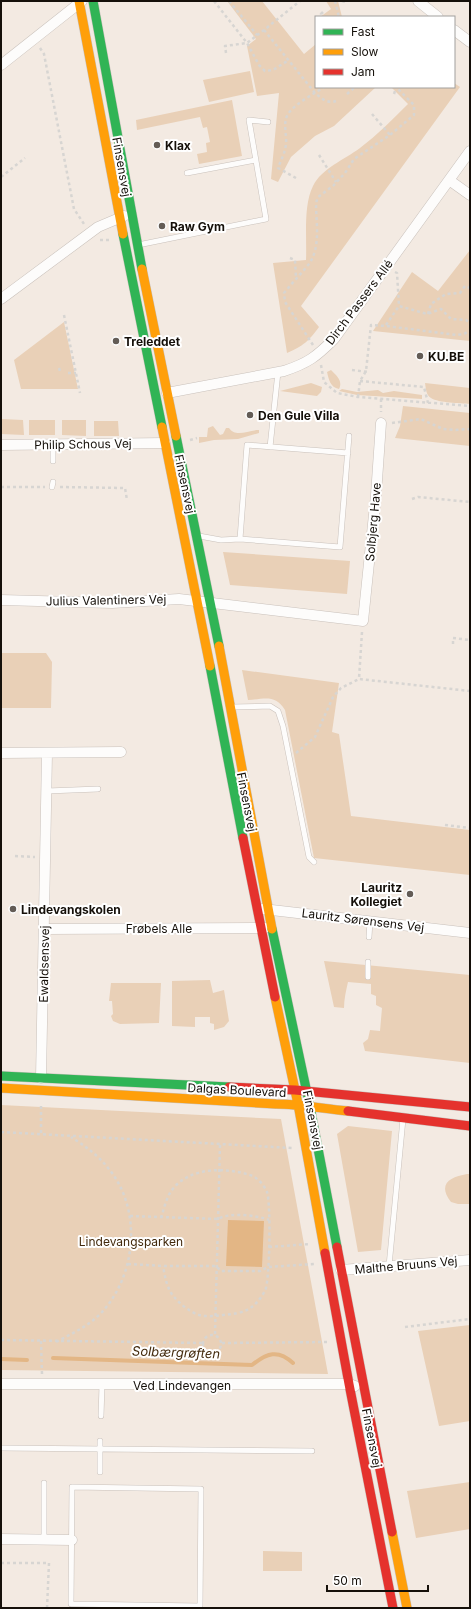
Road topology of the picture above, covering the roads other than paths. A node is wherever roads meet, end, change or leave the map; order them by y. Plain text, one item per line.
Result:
1 (93, 1) edge
2 (418, 1) edge
3 (80, 2) edge
4 (437, 16) edge
5 (455, 31) edge
6 (470, 42) edge
7 (1, 65) edge
8 (268, 122) dead end
9 (470, 151) edge
10 (256, 160) junction
11 (187, 173) dead end
12 (449, 180) junction
13 (470, 195) edge
14 (132, 214) junction
15 (119, 217) junction
16 (202, 225) dead end
17 (203, 232) junction
18 (138, 246) junction
19 (1, 299) edge
20 (278, 372) junction
21 (167, 393) junction
22 (156, 395) junction
23 (381, 423) road end
24 (349, 436) dead end
25 (165, 443) junction
26 (53, 444) junction
27 (1, 445) edge
28 (270, 446) junction
29 (348, 453) junction
30 (53, 461) dead end
31 (196, 536) junction
32 (240, 539) junction
33 (1, 600) edge
34 (197, 600) junction
35 (210, 602) junction
36 (230, 707) junction
37 (217, 709) junction
38 (122, 752) dead end
39 (1, 753) edge
40 (47, 753) junction
41 (98, 789) dead end
42 (47, 791) junction
43 (314, 862) dead end
44 (256, 908) junction
45 (269, 909) junction
46 (370, 921) junction
47 (272, 927) junction
48 (260, 928) junction
49 (45, 929) junction
50 (470, 933) edge
51 (369, 937) dead end
52 (368, 962) dead end
53 (368, 977) dead end
54 (1, 1076) edge
55 (41, 1078) junction
56 (1, 1088) edge
57 (295, 1090) junction
58 (42, 1091) junction
59 (307, 1091) junction
60 (298, 1104) junction
61 (310, 1107) junction
62 (470, 1107) edge
63 (403, 1118) junction
64 (470, 1126) edge
65 (470, 1260) edge
66 (327, 1266) junction
67 (389, 1266) junction
68 (341, 1270) junction
69 (1, 1384) edge
70 (349, 1384) junction
71 (102, 1385) junction
72 (364, 1387) junction
73 (101, 1416) dead end
74 (100, 1441) dead end
75 (1, 1448) edge
76 (100, 1449) junction
77 (312, 1451) dead end
78 (100, 1472) dead end
79 (44, 1483) dead end
80 (1, 1540) edge
81 (44, 1540) junction
82 (72, 1540) junction
83 (393, 1608) edge
84 (406, 1608) edge

1 - 14 street, Finsensvej
2 - 4 street
3 - 7 street
3 - 15 street, Finsensvej
5 - 6 street
8 - 10 lane
9 - 12 street, Dirch Passers Allé
10 - 11 lane
10 - 17 lane
12 - 13 street
12 - 20 street, Dirch Passers Allé
14 - 15 street
14 - 18 street, Finsensvej
15 - 19 street
15 - 22 street, Finsensvej
16 - 17 lane
17 - 18 lane
18 - 21 street, Finsensvej
20 - 21 street, Dirch Passers Allé
20 - 28 lane
21 - 22 street, Dirch Passers Allé
21 - 31 street, Finsensvej
22 - 25 street, Finsensvej
23 - 35 street, Solbjerg Have
24 - 29 lane
25 - 26 street, Philip Schous Vej
25 - 34 street, Finsensvej
26 - 27 street, Philip Schous Vej
26 - 30 lane
28 - 29 lane
28 - 32 lane
29 - 32 lane
31 - 32 lane
31 - 35 street, Finsensvej
33 - 34 street, Julius Valentiners Vej
34 - 35 street, Julius Valentiners Vej
34 - 37 street, Finsensvej
35 - 36 street, Finsensvej
36 - 37 lane
36 - 43 lane
36 - 45 street, Finsensvej
37 - 44 street, Finsensvej
38 - 40 street
39 - 40 street
40 - 42 street, Ewaldsensvej
41 - 42 lane
42 - 49 street, Ewaldsensvej
44 - 45 street, Lauritz Sørensens Vej
44 - 48 street, Finsensvej
45 - 46 street, Lauritz Sørensens Vej
45 - 47 street, Finsensvej
46 - 50 street, Lauritz Sørensens Vej
46 - 51 lane
47 - 48 street, Frøbels Alle
47 - 59 street, Finsensvej
48 - 49 street, Frøbels Alle
48 - 57 street, Finsensvej
49 - 55 street, Ewaldsensvej
52 - 53 lane
54 - 55 street, Dalgas Boulevard
55 - 57 street, Dalgas Boulevard
55 - 58 street
56 - 58 street, Dalgas Boulevard
57 - 59 street, Dalgas Boulevard
57 - 60 street, Finsensvej
58 - 60 street, Dalgas Boulevard
59 - 61 street, Finsensvej
59 - 62 street, Dalgas Boulevard
60 - 61 street, Dalgas Boulevard
60 - 66 street, Finsensvej
61 - 63 street, Dalgas Boulevard
61 - 68 street, Finsensvej
63 - 64 street, Dalgas Boulevard
63 - 67 lane
65 - 67 street, Malthe Bruuns Vej
66 - 68 street
66 - 70 street, Finsensvej
67 - 68 street, Malthe Bruuns Vej
68 - 72 street, Finsensvej
69 - 71 street, Ved Lindevangen
70 - 71 street, Ved Lindevangen
70 - 72 street, Ved Lindevangen
70 - 83 street, Finsensvej
71 - 73 lane
72 - 84 street, Finsensvej
74 - 76 lane
75 - 76 lane
76 - 77 lane
76 - 78 lane
79 - 81 lane
80 - 81 street
81 - 82 street
82 - 82 lane

